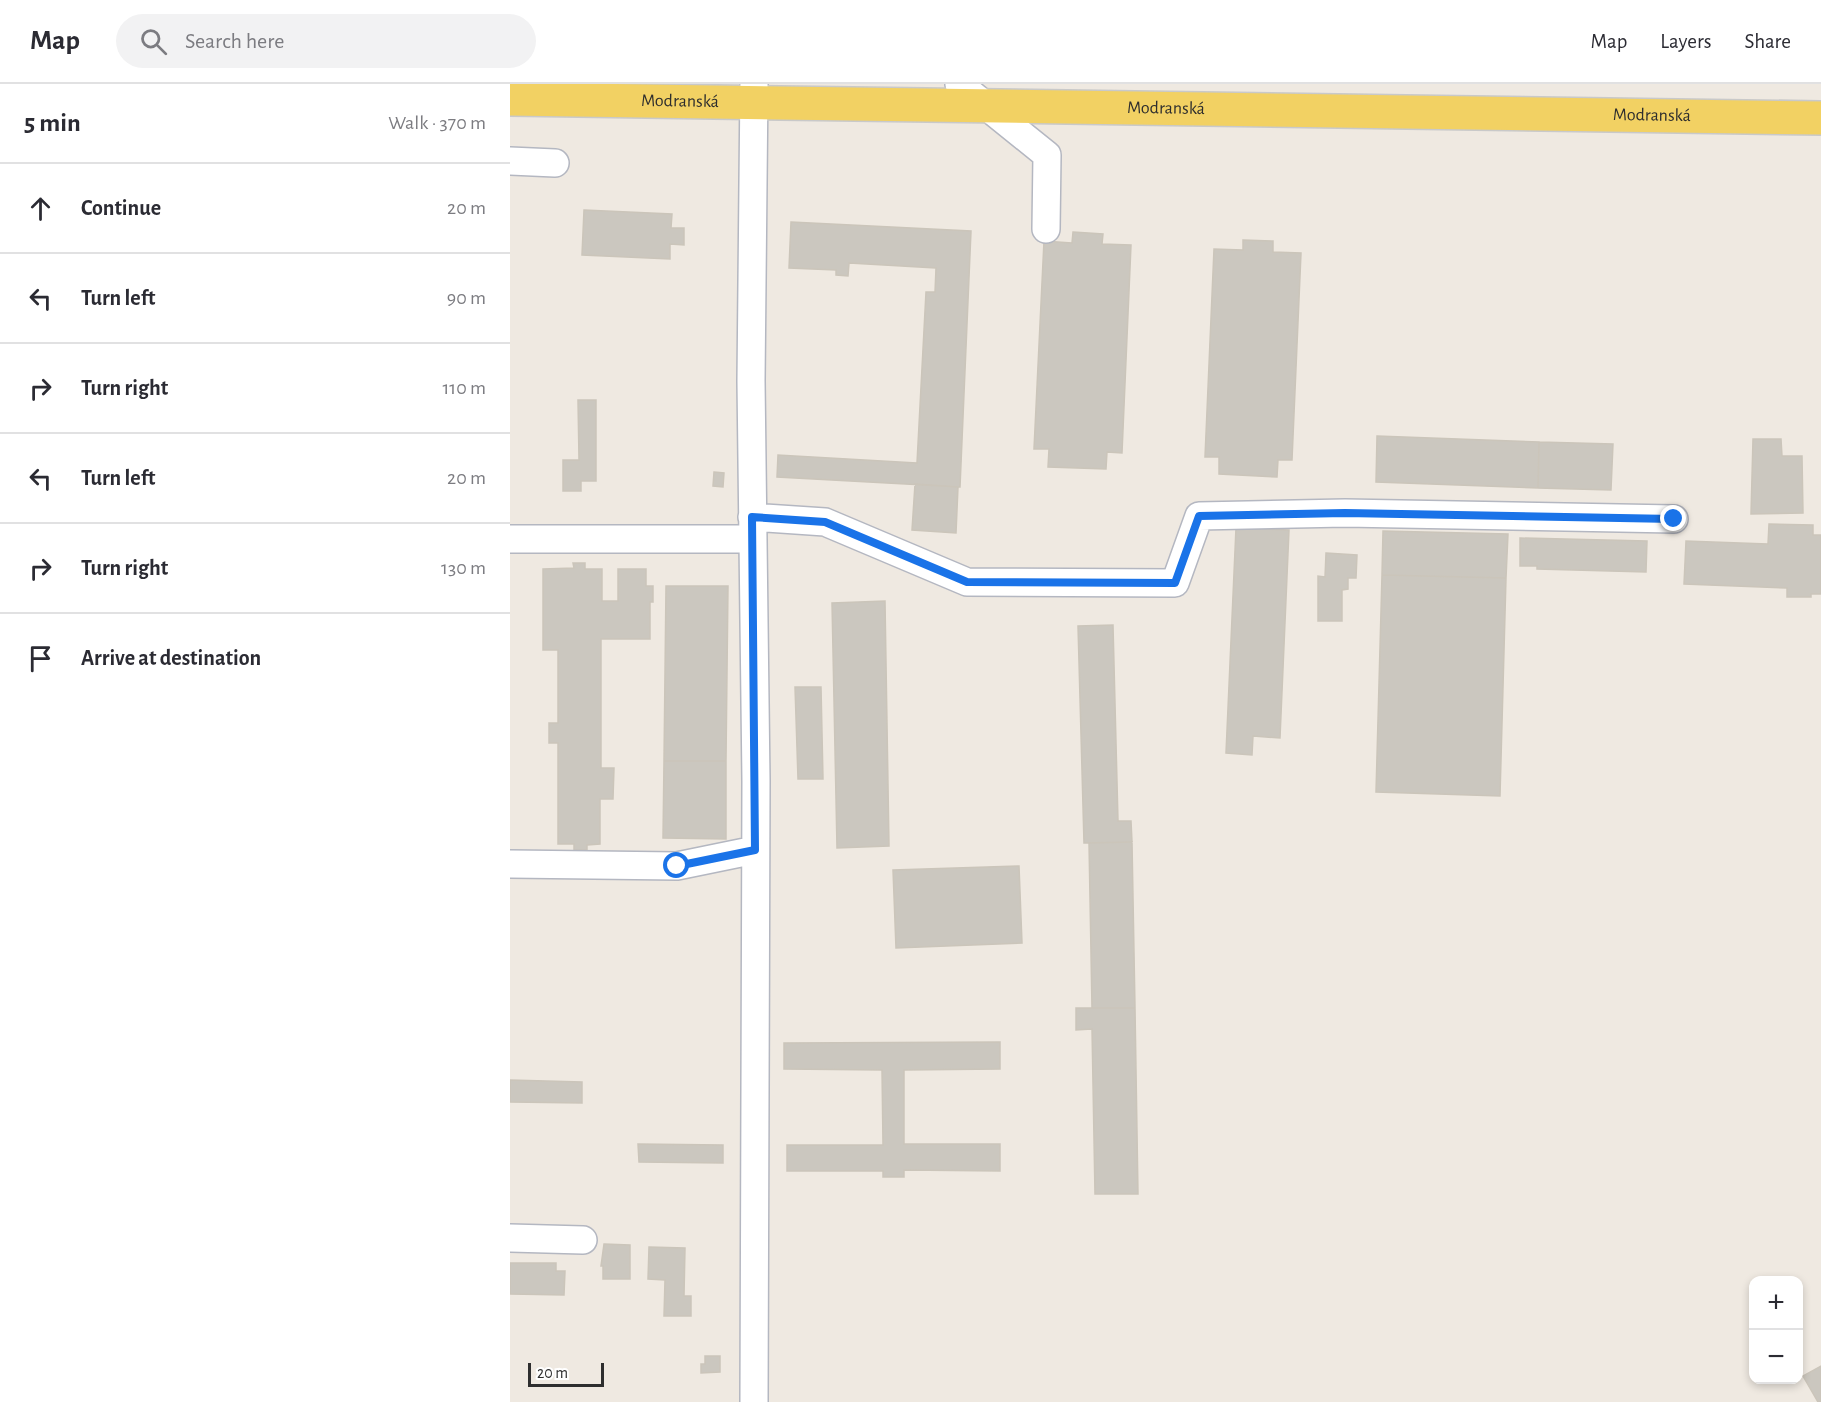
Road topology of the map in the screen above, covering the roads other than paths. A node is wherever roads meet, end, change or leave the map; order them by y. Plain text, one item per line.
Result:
1 (959, 84) edge
2 (753, 93) edge
3 (510, 99) edge
4 (985, 106) junction
5 (1821, 118) edge
6 (510, 161) edge
7 (555, 163) dead end
8 (1046, 229) dead end
9 (1674, 519) dead end
10 (753, 528) junction
11 (510, 539) edge
12 (755, 850) junction
13 (510, 864) edge
14 (510, 1238) edge
15 (583, 1240) dead end
16 (754, 1402) edge

1 - 4 lane
2 - 3 main road, Modranská
2 - 4 main road, Modranská
2 - 10 lane
4 - 5 main road, Modranská
4 - 8 lane
6 - 7 lane
9 - 10 lane
10 - 11 lane
10 - 12 lane
12 - 13 lane
12 - 16 lane
14 - 15 lane

